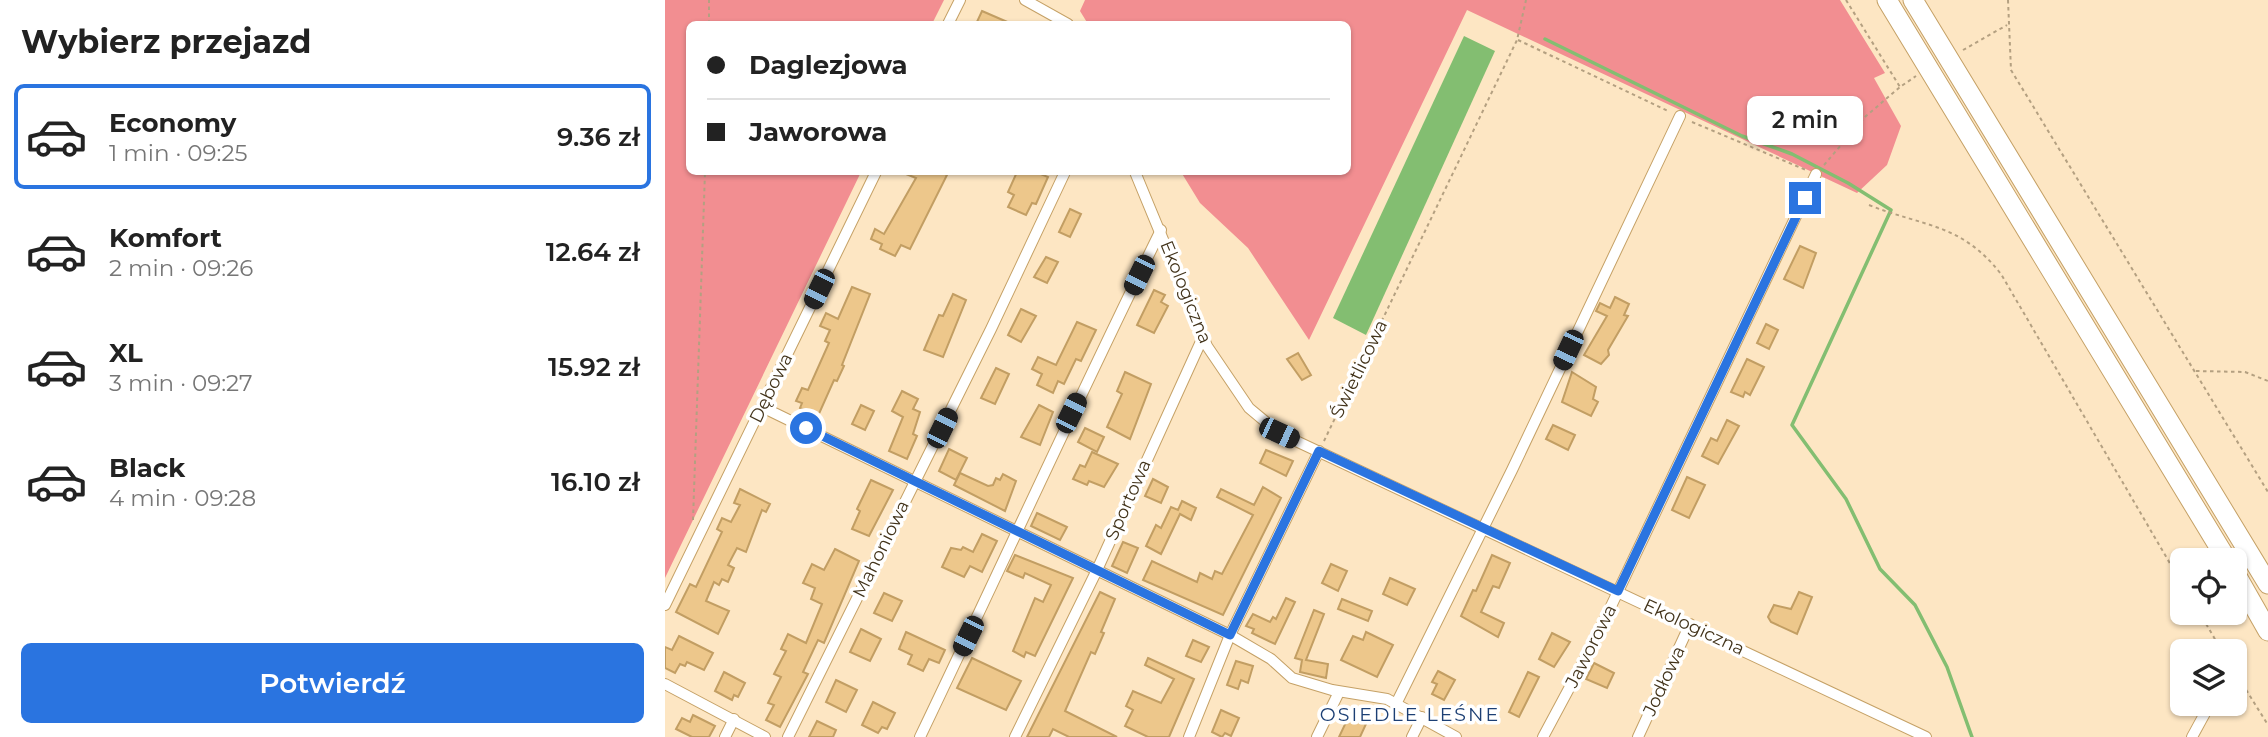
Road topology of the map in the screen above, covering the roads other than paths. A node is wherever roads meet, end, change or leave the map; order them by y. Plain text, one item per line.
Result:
1 (960, 0) edge
2 (1025, 0) edge
3 (1887, 0) edge
4 (1913, 0) edge
5 (950, 21) edge
6 (1063, 21) edge
7 (1679, 116) road end
8 (1816, 174) road end
9 (875, 175) edge
10 (1064, 175) edge
11 (1136, 175) edge
12 (1161, 230) junction
13 (1203, 337) junction
14 (762, 407) junction
15 (1319, 451) junction
16 (916, 480) junction
17 (1483, 527) junction
18 (1019, 530) junction
19 (2220, 548) edge
20 (1097, 570) junction
21 (2268, 584) edge
22 (1618, 591) junction
23 (2247, 594) edge
24 (665, 605) edge
25 (1689, 624) junction
26 (2268, 631) edge
27 (1230, 635) junction
28 (665, 684) edge
29 (1339, 692) junction
30 (1396, 704) junction
31 (2203, 716) edge
32 (1423, 718) junction
33 (734, 719) junction
34 (725, 737) edge
35 (765, 737) edge
36 (788, 737) edge
37 (920, 737) edge
38 (1015, 737) edge
39 (1189, 737) edge
40 (1317, 737) edge
41 (1412, 737) edge
42 (1456, 737) edge
43 (1543, 737) edge
44 (1638, 737) edge
45 (1926, 737) edge
46 (2192, 737) edge

1 - 5 street
2 - 6 street
3 - 19 highway
4 - 21 highway
7 - 17 street
8 - 22 street, Jaworowa
9 - 14 street, Dębowa
10 - 16 street, Mahoniowa
11 - 12 street, Ekologiczna
12 - 13 street, Ekologiczna
12 - 18 street
13 - 15 street, Ekologiczna
13 - 20 street, Sportowa
14 - 16 street
14 - 24 street, Dębowa
15 - 17 street, Ekologiczna
15 - 27 street
16 - 18 street
16 - 36 street, Mahoniowa
17 - 22 street, Ekologiczna
17 - 30 street
18 - 20 street
18 - 37 street
20 - 27 street
20 - 38 street, Sportowa
22 - 25 street, Ekologiczna
22 - 43 street, Jaworowa
23 - 26 highway
25 - 44 street, Jodłowa
25 - 45 street, Ekologiczna
27 - 29 street
27 - 39 street
28 - 33 street
29 - 30 street
29 - 40 street
30 - 32 street
31 - 46 street
32 - 41 street
32 - 42 street
33 - 34 street
33 - 35 street

